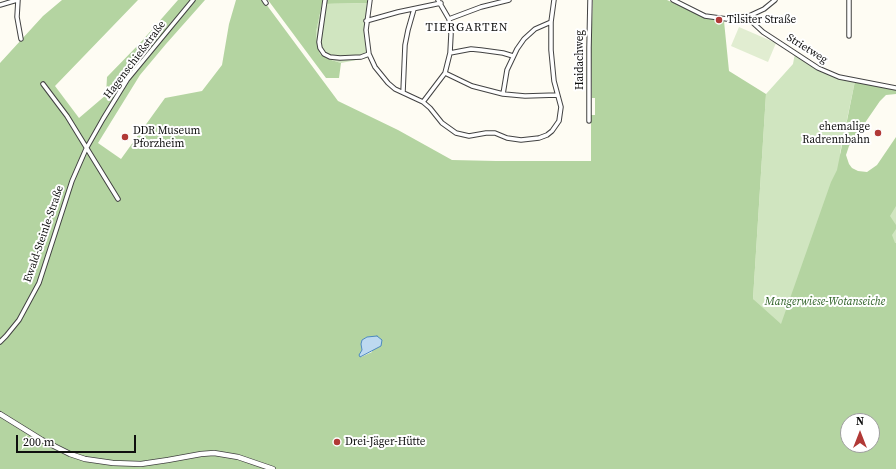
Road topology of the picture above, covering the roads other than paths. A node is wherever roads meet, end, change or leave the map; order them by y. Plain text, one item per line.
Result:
1 (18, 0) edge
2 (193, 0) edge
3 (326, 0) edge
4 (370, 0) edge
5 (509, 0) edge
6 (554, 0) edge
7 (590, 0) edge
8 (673, 0) edge
9 (775, 0) edge
10 (849, 0) edge
11 (440, 2) edge
12 (680, 2) edge
13 (0, 5) edge
14 (414, 9) junction
15 (749, 16) junction
16 (449, 19) junction
17 (366, 21) junction
18 (551, 22) junction
19 (849, 36) dead end
20 (21, 39) dead end
21 (450, 53) junction
22 (369, 54) junction
23 (513, 56) junction
24 (444, 73) junction
25 (43, 84) dead end
26 (896, 88) edge
27 (403, 92) junction
28 (503, 94) junction
29 (558, 94) junction
30 (423, 102) junction
31 (590, 120) dead end
32 (86, 149) junction
33 (118, 199) dead end
34 (0, 342) edge
35 (0, 414) edge
36 (272, 469) edge

1 - 13 street
1 - 20 street
2 - 32 street, Hagenschießstraße
3 - 22 street
4 - 17 street
5 - 16 street
6 - 18 street
7 - 31 street, Haidachweg
8 - 12 street
9 - 15 street
10 - 19 street
11 - 14 street
11 - 16 street
12 - 15 street
14 - 17 street
14 - 27 street
15 - 26 street, Strietweg
16 - 21 street
17 - 22 street
18 - 23 street
18 - 29 street
21 - 23 street
21 - 24 street
22 - 27 street
23 - 28 street
24 - 28 street
24 - 30 street
25 - 32 street
27 - 30 street
28 - 29 street
29 - 30 street
32 - 33 street
32 - 34 street, Ewald-Steinle-Straße
35 - 36 street

